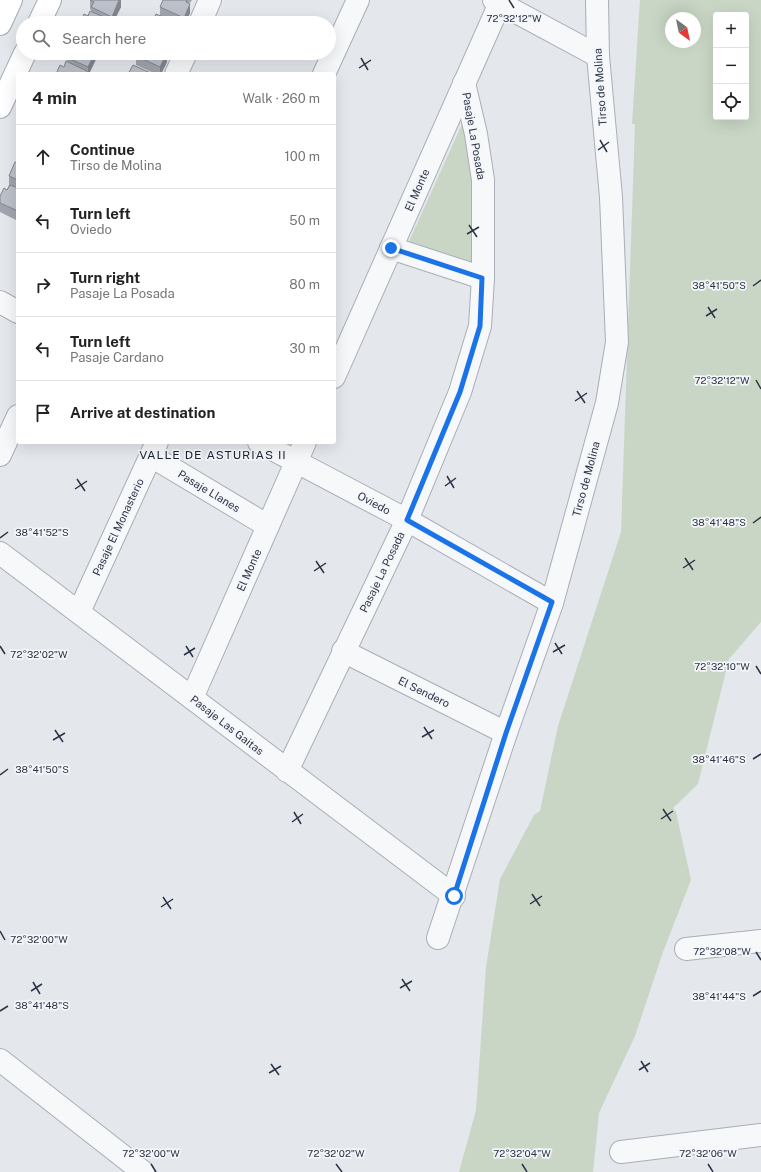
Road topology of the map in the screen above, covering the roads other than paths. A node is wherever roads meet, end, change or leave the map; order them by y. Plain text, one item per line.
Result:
1 (11, 0) edge
2 (50, 0) edge
3 (210, 0) edge
4 (358, 0) edge
5 (597, 0) edge
6 (497, 2) edge
7 (42, 16) edge
8 (203, 16) edge
9 (0, 24) edge
10 (336, 48) edge
11 (598, 56) junction
12 (22, 60) edge
13 (183, 60) edge
14 (330, 60) edge
15 (16, 72) edge
16 (16, 72) edge
17 (177, 72) edge
18 (325, 72) edge
19 (464, 84) junction
20 (0, 107) edge
21 (391, 248) junction
22 (482, 278) junction
23 (0, 302) edge
24 (16, 311) edge
25 (336, 372) edge
26 (16, 420) edge
27 (262, 444) edge
28 (304, 444) edge
29 (154, 449) edge
30 (0, 455) edge
31 (296, 462) junction
32 (407, 520) junction
33 (268, 526) junction
34 (0, 553) edge
35 (552, 602) junction
36 (79, 612) junction
37 (343, 651) junction
38 (192, 698) junction
39 (506, 733) junction
40 (287, 771) junction
41 (454, 896) junction
42 (438, 938) dead end
43 (761, 942) edge
44 (686, 949) dead end
45 (0, 1060) edge
46 (761, 1135) edge
47 (621, 1152) dead end
48 (143, 1172) edge

1 - 9 main road
2 - 7 main road
3 - 8 street
4 - 10 street
5 - 11 street, Tirso de Molina
6 - 11 street
6 - 19 street, El Monte
11 - 35 street, Tirso de Molina
12 - 16 main road
13 - 17 street
14 - 18 street
15 - 20 main road
19 - 21 street, El Monte
19 - 22 street, Pasaje La Posada
21 - 22 street
21 - 25 street, El Monte
22 - 32 street, Pasaje La Posada
23 - 24 street
26 - 30 street
27 - 31 street, Oviedo
28 - 31 street, El Monte
29 - 33 street, Pasaje Llanes
29 - 36 street, Pasaje El Monasterio
31 - 32 street, Oviedo
31 - 33 street, El Monte
32 - 35 street, Oviedo
32 - 37 street, Pasaje La Posada
33 - 38 street, El Monte
34 - 36 street, Pasaje Las Gaitas
35 - 39 street, Tirso de Molina
36 - 38 street, Pasaje Las Gaitas
37 - 39 street, El Sendero
37 - 40 street, Pasaje La Posada
38 - 40 street, Pasaje Las Gaitas
39 - 41 street, Tirso de Molina
40 - 41 street, Pasaje Las Gaitas
41 - 42 street, Tirso de Molina
43 - 44 street
45 - 48 street
46 - 47 street

